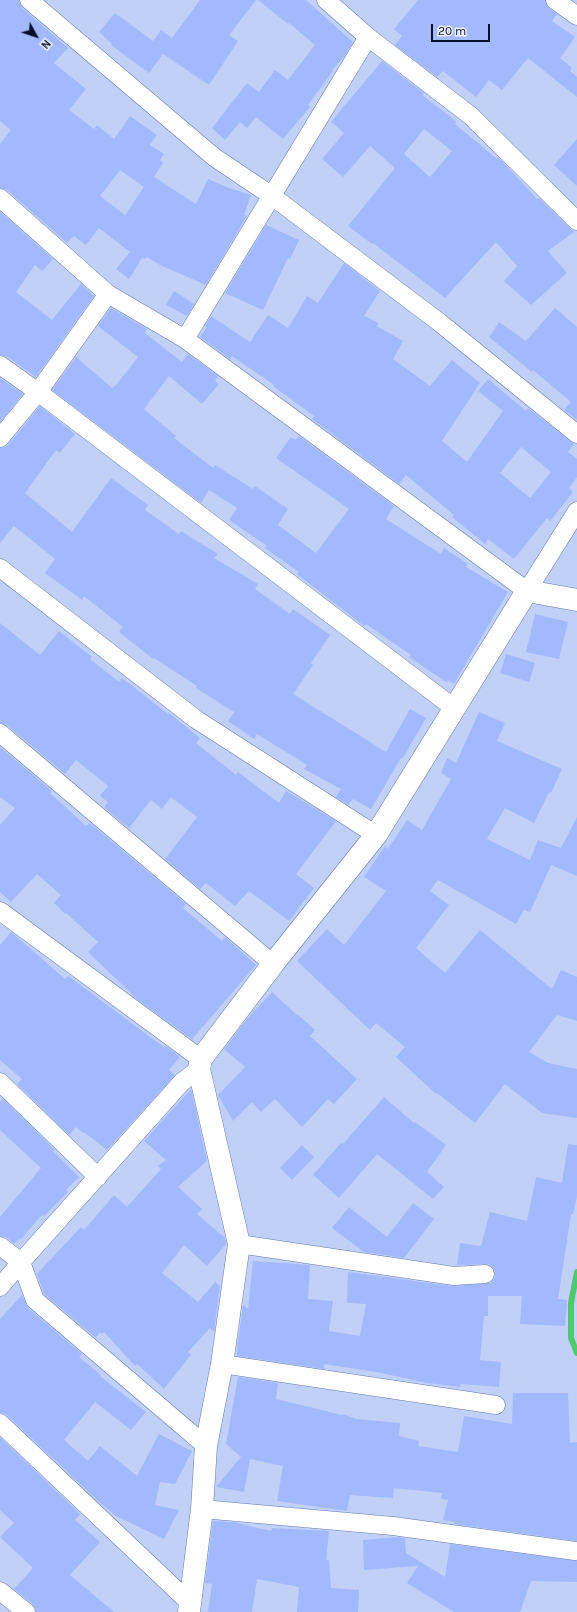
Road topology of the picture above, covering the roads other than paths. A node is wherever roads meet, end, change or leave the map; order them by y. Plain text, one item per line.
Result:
1 (29, 0) edge
2 (326, 0) edge
3 (555, 0) edge
4 (577, 16) edge
5 (368, 37) junction
6 (272, 196) junction
7 (0, 198) edge
8 (577, 221) edge
9 (108, 294) junction
10 (185, 339) junction
11 (0, 365) edge
12 (38, 392) junction
13 (577, 434) edge
14 (0, 438) edge
15 (577, 511) edge
16 (0, 568) edge
17 (527, 591) junction
18 (577, 600) edge
19 (454, 708) junction
20 (0, 732) edge
21 (376, 835) junction
22 (0, 911) edge
23 (273, 964) junction
24 (200, 1064) junction
25 (0, 1082) edge
26 (98, 1177) junction
27 (239, 1244) junction
28 (0, 1246) edge
29 (21, 1262) junction
30 (485, 1274) dead end
31 (0, 1287) edge
32 (222, 1364) junction
33 (496, 1405) dead end
34 (0, 1423) edge
35 (206, 1446) junction
36 (202, 1509) junction
37 (575, 1550) dead end
38 (0, 1591) edge
39 (190, 1608) edge
40 (26, 1612) edge

1 - 6 street
2 - 5 street
3 - 4 street
5 - 6 street
5 - 8 street
6 - 10 street
6 - 13 street
7 - 9 street
9 - 10 street
9 - 12 street
10 - 17 street
11 - 12 street
12 - 14 street
12 - 19 street
15 - 17 street
16 - 21 street
17 - 18 street
17 - 19 street
19 - 21 street
20 - 23 street
21 - 23 street
22 - 24 street
23 - 24 street
24 - 26 street
24 - 27 street
25 - 26 street
26 - 29 street
27 - 30 street
27 - 32 street
28 - 29 street
29 - 31 street
29 - 35 street
32 - 33 street
32 - 35 street
34 - 39 street
35 - 36 street
36 - 37 street
36 - 39 street
38 - 40 street

